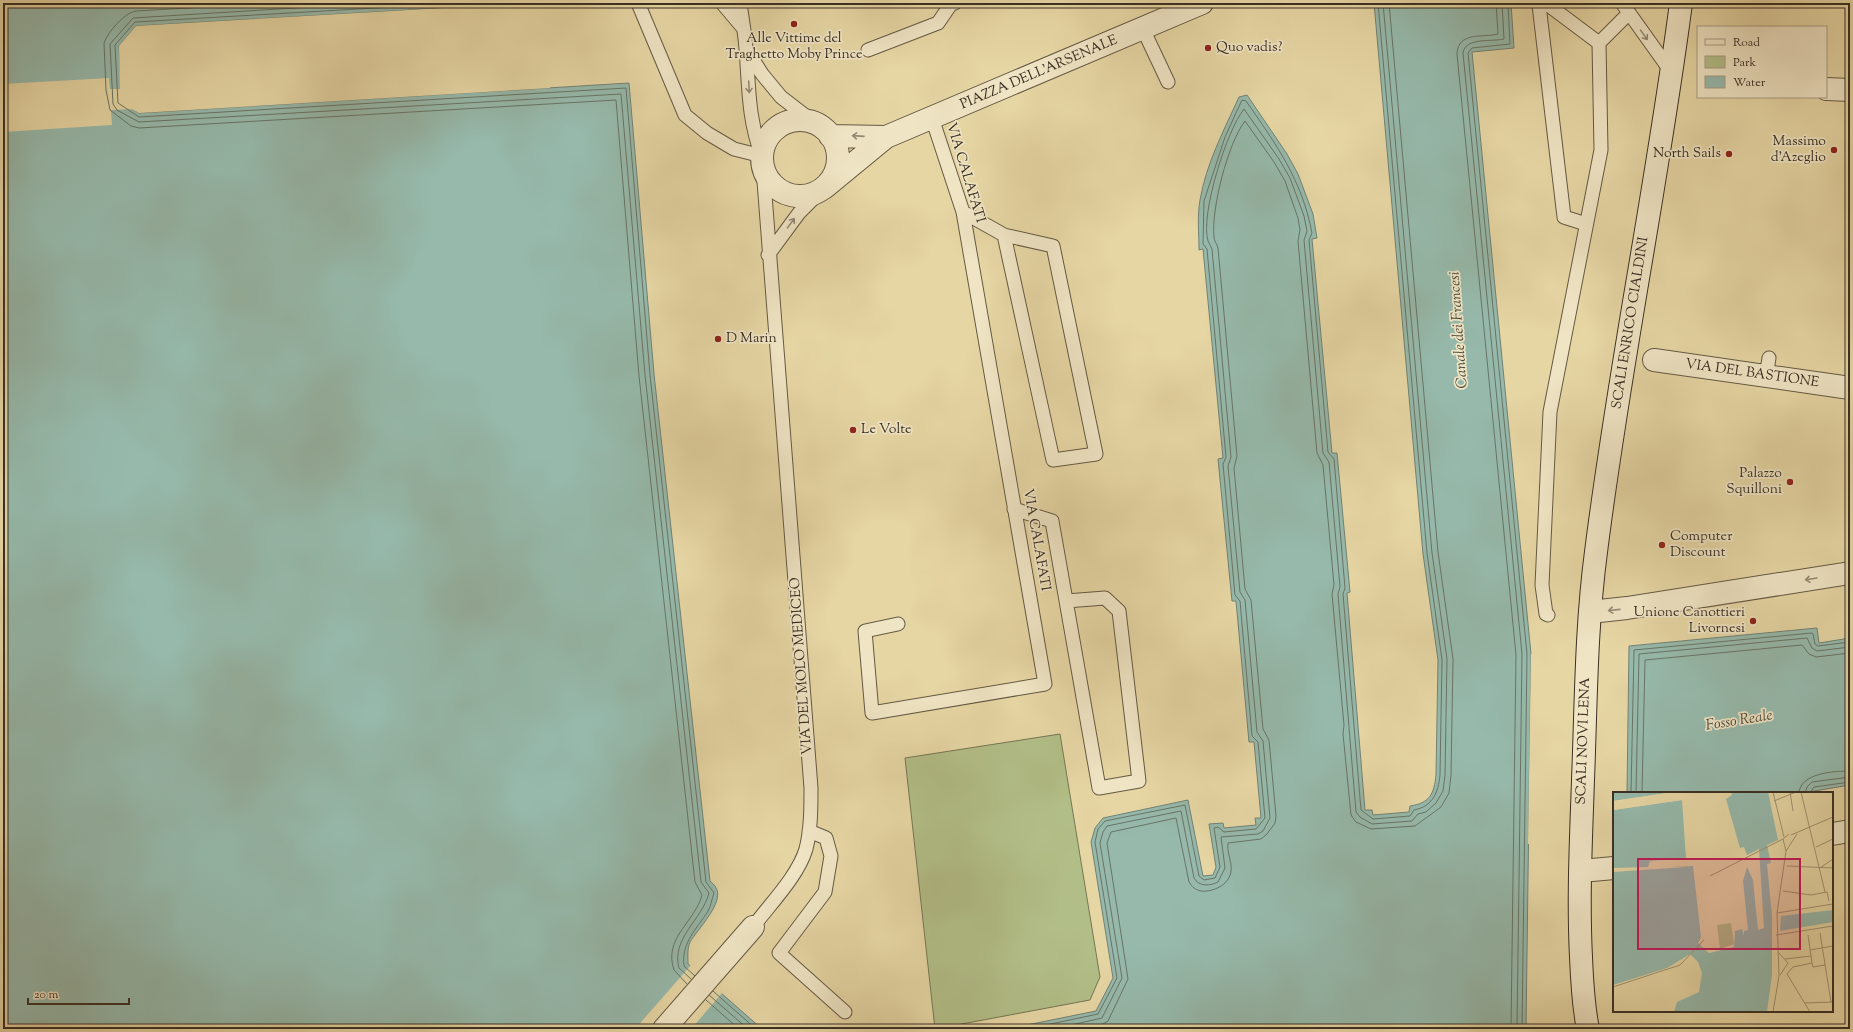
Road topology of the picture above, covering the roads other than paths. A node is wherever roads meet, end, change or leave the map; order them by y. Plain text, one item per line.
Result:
1 (638, 3) edge
2 (722, 3) edge
3 (740, 3) edge
4 (955, 3) edge
5 (1682, 3) edge
6 (1195, 5) edge
7 (1625, 8) edge
8 (744, 29) junction
9 (1143, 29) junction
10 (1599, 43) junction
11 (746, 48) junction
12 (868, 50) dead end
13 (1672, 74) junction
14 (1168, 82) dead end
15 (1827, 89) edge
16 (1850, 90) edge
17 (932, 118) junction
18 (823, 130) junction
19 (886, 137) junction
20 (763, 163) junction
21 (824, 188) junction
22 (963, 212) junction
23 (1586, 224) junction
24 (1004, 235) junction
25 (768, 255) junction
26 (1654, 360) dead end
27 (1850, 388) edge
28 (1014, 509) junction
29 (1850, 573) edge
30 (1066, 601) junction
31 (1590, 612) junction
32 (1548, 615) dead end
33 (898, 624) dead end
34 (1588, 644) joint
35 (1850, 831) edge
36 (809, 832) junction
37 (1833, 834) edge
38 (1613, 868) edge
39 (1581, 871) junction
40 (753, 927) joint
41 (845, 1012) dead end
42 (664, 1029) edge
43 (1588, 1029) edge

1 - 20 lane
2 - 8 lane
3 - 8 lane, VIA DEL MOLO MEDICEO
4 - 12 lane
5 - 13 street, SCALI ENRICO CIALDINI
6 - 9 street, PIAZZA DELL'ARSENALE
7 - 10 lane
7 -> 13 lane
8 - 11 lane, VIA DEL MOLO MEDICEO
9 - 14 lane
9 - 17 street, PIAZZA DELL'ARSENALE
10 - 23 lane
10 - 23 lane
11 - 18 lane, VIA DEL MOLO MEDICEO
11 -> 20 lane, VIA DEL MOLO MEDICEO
13 - 31 street, SCALI ENRICO CIALDINI
15 - 16 street
17 - 19 street, PIAZZA DELL'ARSENALE
17 - 22 lane, VIA CALAFATI
19 -> 18 street, PIAZZA DELL'ARSENALE
18 - 20 street
18 - 21 street
19 - 21 street, PIAZZA DELL'ARSENALE
20 - 21 street
20 - 25 lane, VIA DEL MOLO MEDICEO
25 -> 21 lane
22 - 24 lane
22 - 28 lane, VIA CALAFATI
23 - 32 lane
24 - 24 lane
25 - 36 lane, VIA DEL MOLO MEDICEO
26 - 27 street, VIA DEL BASTIONE
28 - 30 lane
28 - 33 lane, VIA CALAFATI
29 -> 31 street
30 - 30 lane
31 - 34 street, SCALI ENRICO CIALDINI
34 - 39 street, SCALI NOVI LENA
35 - 37 street
36 - 40 lane, VIA DEL MOLO MEDICEO
36 - 41 lane
38 - 39 street
39 - 43 street, SCALI NOVI LENA
40 - 42 street, VIA DEL MOLO MEDICEO

